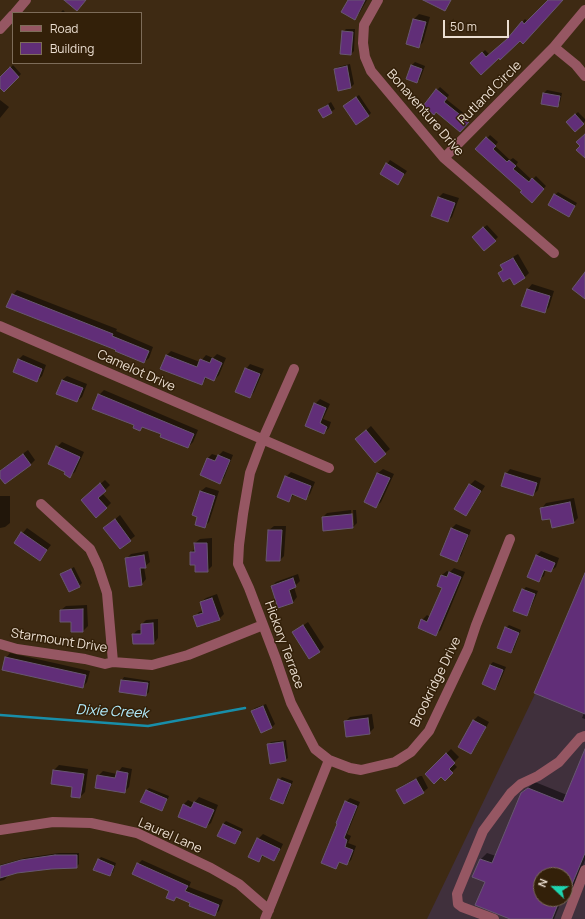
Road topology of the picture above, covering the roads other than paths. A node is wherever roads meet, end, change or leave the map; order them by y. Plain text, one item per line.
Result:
1 (26, 0) edge
2 (378, 0) edge
3 (585, 10) edge
4 (16, 12) edge
5 (12, 16) edge
6 (0, 29) edge
7 (554, 47) junction
8 (585, 76) edge
9 (444, 158) junction
10 (554, 253) dead end
11 (0, 326) edge
12 (294, 369) dead end
13 (262, 441) junction
14 (329, 468) dead end
15 (41, 504) dead end
16 (510, 539) dead end
17 (263, 625) junction
18 (0, 644) edge
19 (113, 662) junction
20 (585, 736) edge
21 (329, 760) junction
22 (0, 830) edge
23 (585, 870) edge
24 (267, 915) edge
25 (494, 919) edge
26 (566, 919) edge

1 - 4 street
2 - 9 street, Bonaventure Drive
3 - 7 street, Rutland Circle
5 - 6 street
7 - 8 street
7 - 9 street, Rutland Circle
9 - 10 street, Bonaventure Drive
11 - 13 street, Camelot Drive
12 - 13 street, Hickory Terrace
13 - 14 street, Camelot Drive
13 - 17 street, Hickory Terrace
15 - 19 street, Starmount Drive
16 - 21 street, Brookridge Drive
17 - 19 street, Starmount Drive
17 - 21 street, Hickory Terrace
18 - 19 street, Starmount Drive
20 - 25 street
21 - 24 street
22 - 24 street, Laurel Lane
23 - 26 street

